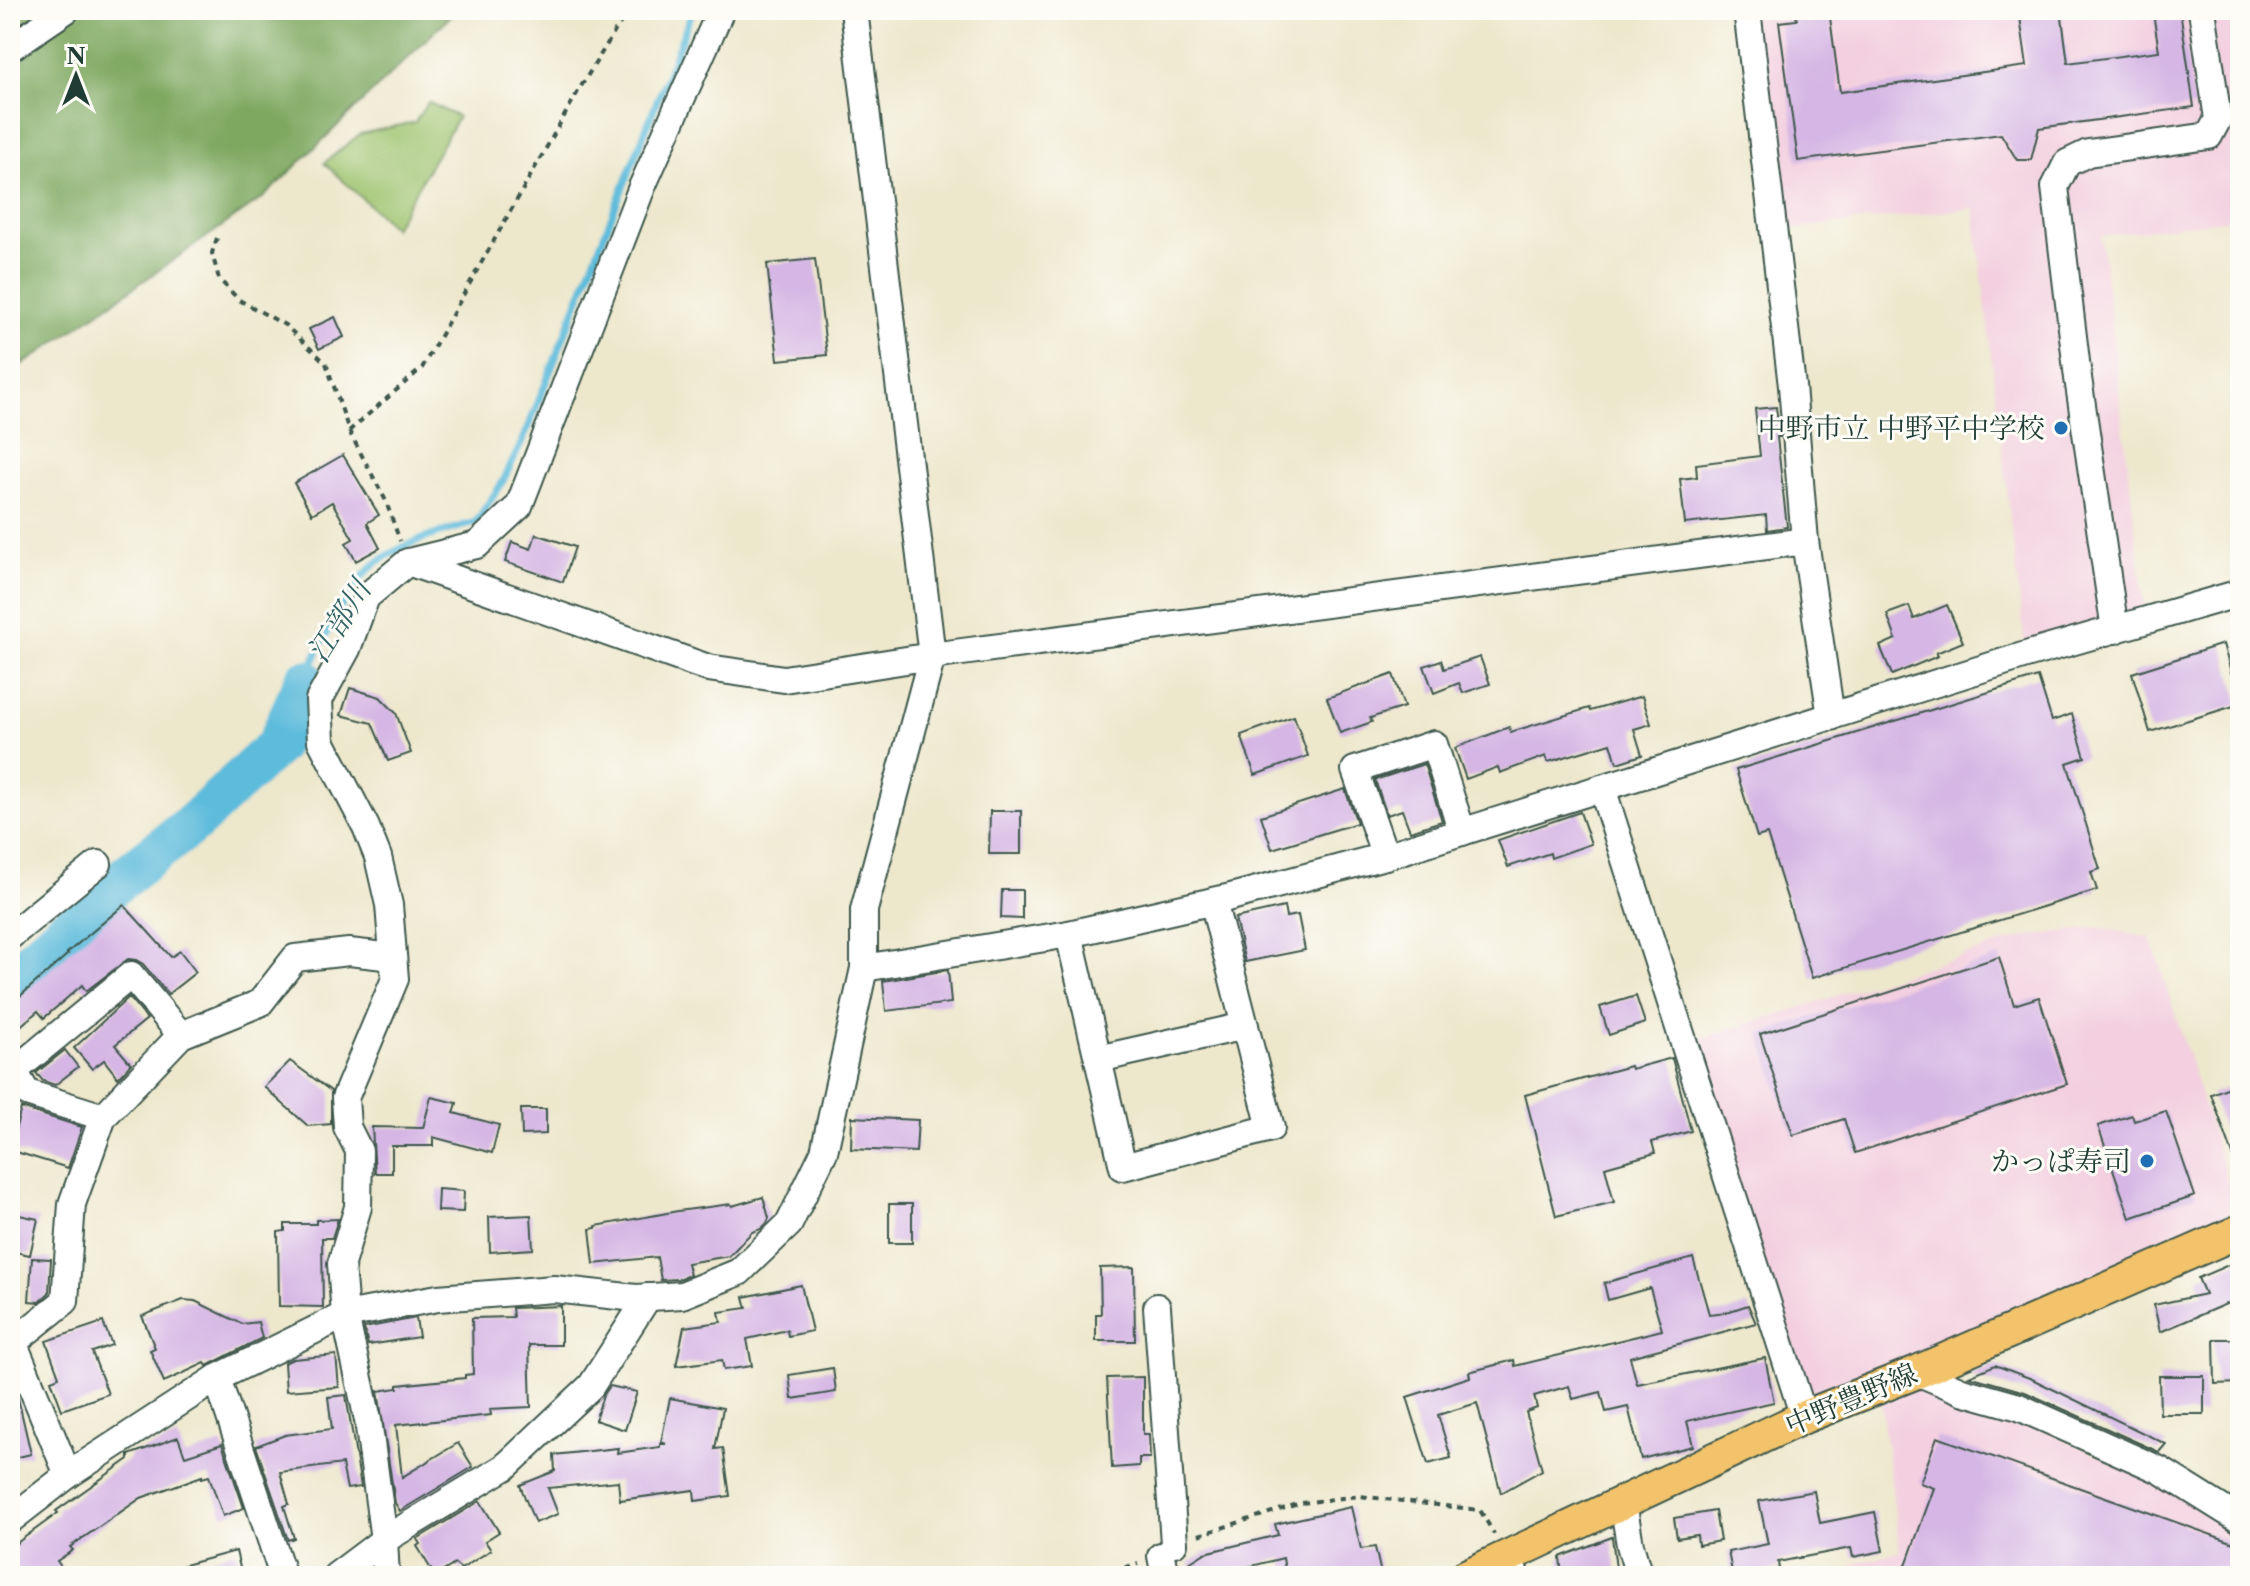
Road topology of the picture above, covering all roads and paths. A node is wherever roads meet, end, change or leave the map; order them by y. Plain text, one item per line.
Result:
1 (66, 10) edge
2 (628, 10) edge
3 (721, 10) edge
4 (854, 10) edge
5 (1747, 10) edge
6 (2202, 10) edge
7 (10, 48) edge
8 (217, 238) dead end
9 (349, 431) junction
10 (1805, 541) junction
11 (408, 562) junction
12 (2240, 593) edge
13 (2115, 630) junction
14 (932, 656) junction
15 (1831, 717) junction
16 (1602, 788) junction
17 (1462, 832) junction
18 (1385, 856) junction
19 (98, 864) dead end
20 (1213, 901) junction
21 (1069, 934) junction
22 (10, 936) edge
23 (393, 957) junction
24 (864, 968) junction
25 (1245, 1026) junction
26 (181, 1035) junction
27 (1098, 1059) junction
28 (103, 1117) junction
29 (2240, 1231) edge
30 (648, 1297) junction
31 (1157, 1307) dead end
32 (345, 1315) junction
33 (12, 1344) edge
34 (1917, 1372) junction
35 (217, 1378) junction
36 (1804, 1417) junction
37 (68, 1475) junction
38 (1623, 1502) junction
39 (10, 1520) edge
40 (2240, 1520) edge
41 (384, 1540) junction
42 (1167, 1558) edge
43 (1512, 1566) edge
44 (283, 1576) edge
45 (336, 1576) edge
46 (386, 1576) edge
47 (1090, 1576) edge
48 (1466, 1576) edge
49 (1639, 1576) edge

1 - 7 street
2 - 9 path
3 - 11 street
4 - 14 street
5 - 10 street
6 - 13 street
8 - 9 path
9 - 11 path
10 - 14 street
10 - 15 street
11 - 14 street
11 - 23 street
12 - 13 street
13 - 15 street
14 - 24 street
15 - 16 street
16 - 17 street
16 - 36 street
17 - 18 street
17 - 18 street
18 - 20 street
19 - 22 street
20 - 21 street
20 - 25 street
21 - 24 street
21 - 27 street
23 - 26 street
23 - 32 street
24 - 30 street
25 - 27 street
25 - 27 street
26 - 28 street
26 - 28 street
28 - 33 street
29 - 34 main road, 中野豊野線
30 - 32 street
30 - 41 street
31 - 42 street
32 - 35 street
32 - 41 street
33 - 37 street
34 - 36 main road, 中野豊野線
34 - 40 street
35 - 37 street
35 - 44 street
36 - 38 main road, 中野豊野線
37 - 39 street
38 - 43 main road, 中野豊野線
38 - 49 street
41 - 45 street
41 - 46 street
42 - 43 path
42 - 47 path
43 - 48 main road, 中野豊野線

